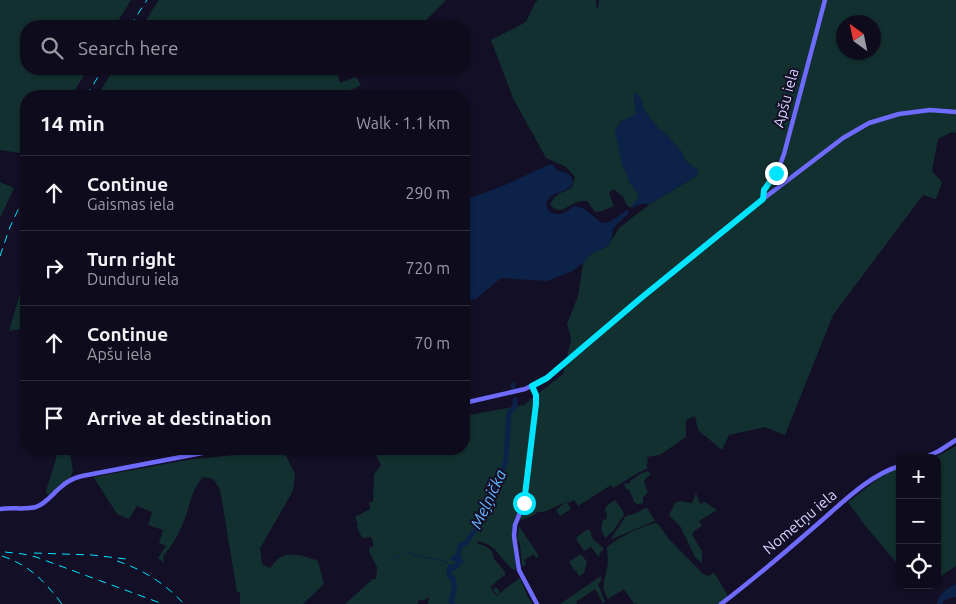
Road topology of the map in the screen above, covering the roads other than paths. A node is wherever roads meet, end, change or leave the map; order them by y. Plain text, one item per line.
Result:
1 (825, 0) edge
2 (956, 112) edge
3 (763, 199) junction
4 (532, 386) junction
5 (470, 402) edge
6 (956, 440) edge
7 (933, 454) edge
8 (192, 455) edge
9 (896, 467) edge
10 (0, 509) edge
11 (537, 604) edge
12 (721, 604) edge

1 - 3 street, Apšu iela
2 - 3 street
3 - 4 street
4 - 5 street
4 - 11 street
6 - 7 street
8 - 10 street
9 - 12 street, Nometņu iela

